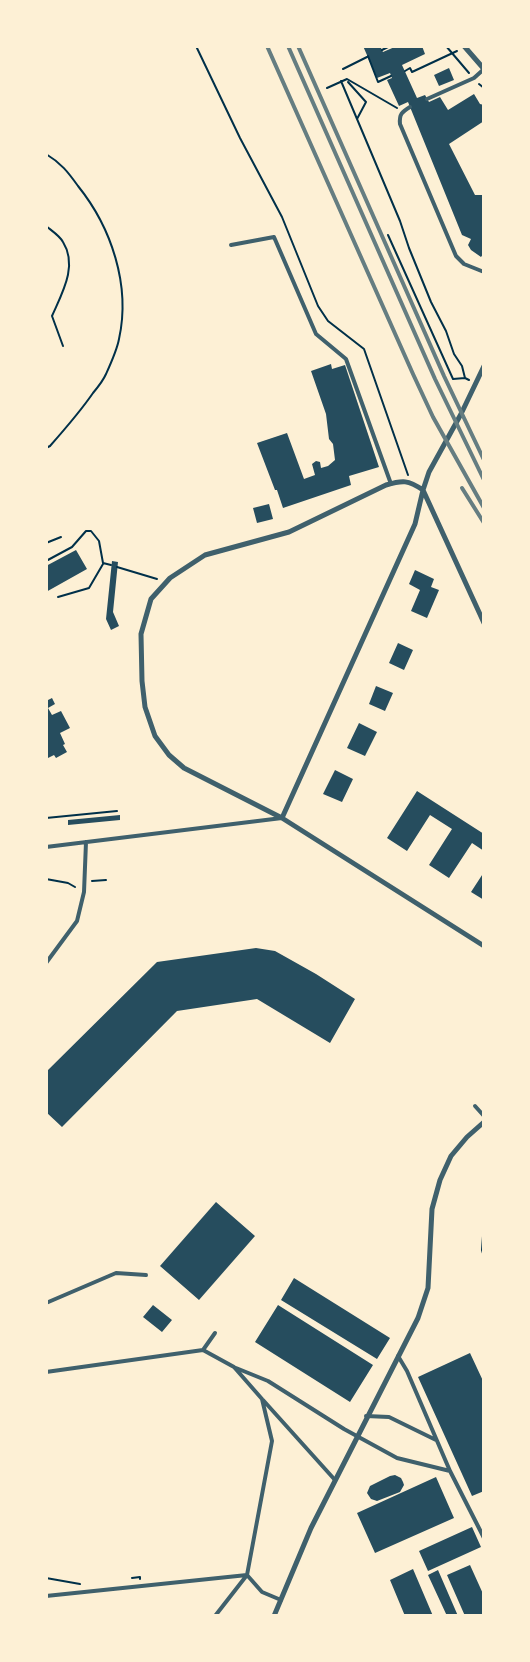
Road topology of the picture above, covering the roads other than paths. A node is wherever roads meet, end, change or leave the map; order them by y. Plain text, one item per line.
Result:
1 (464, 46) edge
2 (484, 69) edge
3 (427, 99) dead end
4 (410, 107) dead end
5 (231, 245) dead end
6 (484, 272) edge
7 (484, 366) edge
8 (388, 485) junction
9 (423, 490) junction
10 (484, 624) edge
11 (282, 818) junction
12 (86, 842) junction
13 (46, 847) edge
14 (484, 946) edge
15 (46, 963) edge
16 (475, 1106) dead end
17 (484, 1116) edge
18 (484, 1122) edge
19 (146, 1275) dead end
20 (46, 1304) edge
21 (215, 1333) dead end
22 (203, 1350) junction
23 (398, 1356) junction
24 (234, 1367) junction
25 (46, 1372) edge
26 (262, 1399) junction
27 (366, 1416) junction
28 (436, 1440) junction
29 (450, 1471) junction
30 (335, 1480) junction
31 (484, 1538) edge
32 (247, 1575) junction
33 (46, 1596) edge
34 (281, 1600) junction
35 (216, 1616) edge
36 (274, 1616) edge

1 - 2 street
2 - 3 lane
4 - 6 lane
5 - 8 lane
7 - 9 street
8 - 9 street
8 - 11 street
9 - 10 street
9 - 11 street
11 - 12 lane
11 - 14 street
12 - 13 lane
12 - 15 lane
16 - 17 lane
18 - 23 street
19 - 20 lane
21 - 22 lane
22 - 24 lane
22 - 25 lane
23 - 27 street
23 - 28 lane
24 - 26 lane
24 - 29 lane
26 - 30 lane
26 - 32 lane
27 - 28 lane
27 - 30 street
28 - 29 lane
29 - 31 lane
30 - 34 street
32 - 33 lane
32 - 34 lane
32 - 35 lane
34 - 36 street

